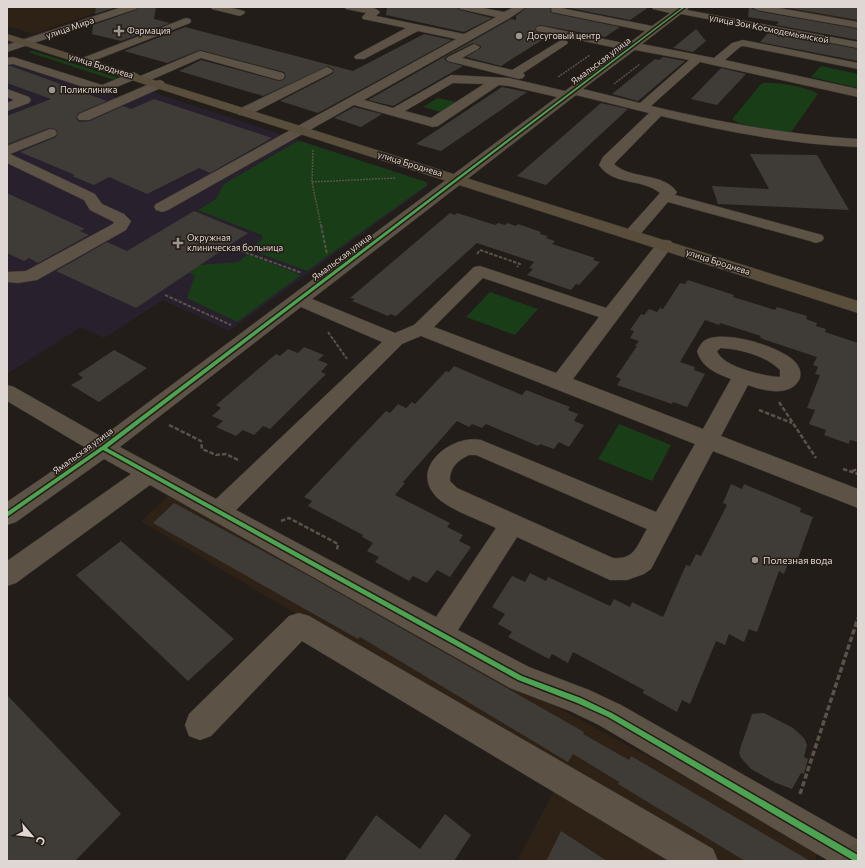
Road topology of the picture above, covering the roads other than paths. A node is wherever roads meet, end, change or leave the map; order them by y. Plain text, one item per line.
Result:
1 (132, 7) edge
2 (216, 7) edge
3 (350, 7) edge
4 (464, 7) edge
5 (521, 7) edge
6 (657, 7) edge
7 (757, 7) edge
8 (682, 9) edge
9 (556, 10) dead end
10 (240, 13) dead end
11 (506, 16) junction
12 (186, 21) dead end
13 (858, 25) edge
14 (417, 27) junction
15 (541, 29) dead end
16 (655, 30) junction
17 (7, 37) edge
18 (466, 38) junction
19 (486, 41) dead end
20 (563, 42) dead end
21 (26, 43) junction
22 (858, 45) edge
23 (632, 47) junction
24 (7, 49) edge
25 (360, 57) dead end
26 (697, 59) junction
27 (84, 61) junction
28 (7, 62) edge
29 (716, 62) junction
30 (858, 66) edge
31 (327, 72) dead end
32 (513, 74) junction
33 (279, 76) dead end
34 (138, 78) junction
35 (497, 81) junction
36 (159, 84) junction
37 (573, 92) junction
38 (7, 93) edge
39 (858, 93) edge
40 (354, 101) junction
41 (7, 107) edge
42 (643, 107) junction
43 (659, 111) junction
44 (244, 112) junction
45 (395, 112) junction
46 (84, 117) dead end
47 (302, 130) junction
48 (50, 133) dead end
49 (858, 144) edge
50 (7, 151) edge
51 (7, 158) edge
52 (458, 179) junction
53 (666, 198) junction
54 (162, 207) dead end
55 (631, 234) junction
56 (816, 238) dead end
57 (664, 245) junction
58 (7, 277) edge
59 (307, 304) junction
60 (858, 307) edge
61 (610, 315) junction
62 (420, 329) junction
63 (395, 340) junction
64 (743, 376) dead end
65 (560, 382) junction
66 (7, 392) edge
67 (708, 440) junction
68 (103, 448) junction
69 (149, 474) junction
70 (858, 499) edge
71 (218, 512) junction
72 (7, 515) edge
73 (512, 524) junction
74 (662, 525) junction
75 (7, 575) edge
76 (440, 634) junction
77 (200, 725) dead end
78 (858, 860) edge
79 (701, 861) edge

1 - 21 street, улица Мира
2 - 10 street
3 - 14 street
4 - 11 street
5 - 11 street
6 - 8 street, улица Зои Космодемьянской
7 - 13 street
8 - 16 street, Ямальская улица
8 - 22 street, улица Зои Космодемьянской
9 - 16 street
11 - 18 street
12 - 27 street
14 - 18 street
14 - 25 street
15 - 23 street
16 - 23 street, Ямальская улица
17 - 21 main road, улица Броднева
18 - 40 street
19 - 32 street
20 - 32 street
21 - 24 street, улица Мира
21 - 27 main road, улица Броднева
23 - 26 street
23 - 37 street, Ямальская улица
26 - 29 street
26 - 42 street
27 - 34 main road, улица Броднева
28 - 34 street
29 - 30 street
29 - 39 street
31 - 44 street
32 - 37 street
33 - 34 street
34 - 36 main road, улица Броднева
35 - 37 street
35 - 45 street
35 - 45 street
36 - 44 main road, улица Броднева
36 - 46 street
37 - 42 street
37 - 52 street, Ямальская улица
38 - 41 street
40 - 45 street
40 - 47 street
42 - 43 street
43 - 49 street
43 - 53 street
44 - 47 main road, улица Броднева
47 - 52 main road, улица Броднева
47 - 54 street
48 - 50 street
51 - 58 street
52 - 55 main road, улица Броднева
52 - 59 street, Ямальская улица
53 - 55 street
53 - 56 street
55 - 57 main road, улица Броднева
57 - 60 main road, улица Броднева
57 - 61 street
59 - 63 street
59 - 68 street, Ямальская улица
61 - 62 street
61 - 65 street
62 - 63 street
62 - 65 street
63 - 71 street
64 - 67 street
65 - 67 street
66 - 68 street
67 - 70 street
67 - 74 street
68 - 69 street
68 - 72 street, Ямальская улица
69 - 71 street
69 - 75 street
71 - 76 street
73 - 74 street
73 - 74 street
73 - 76 street
76 - 78 street
77 - 79 street

